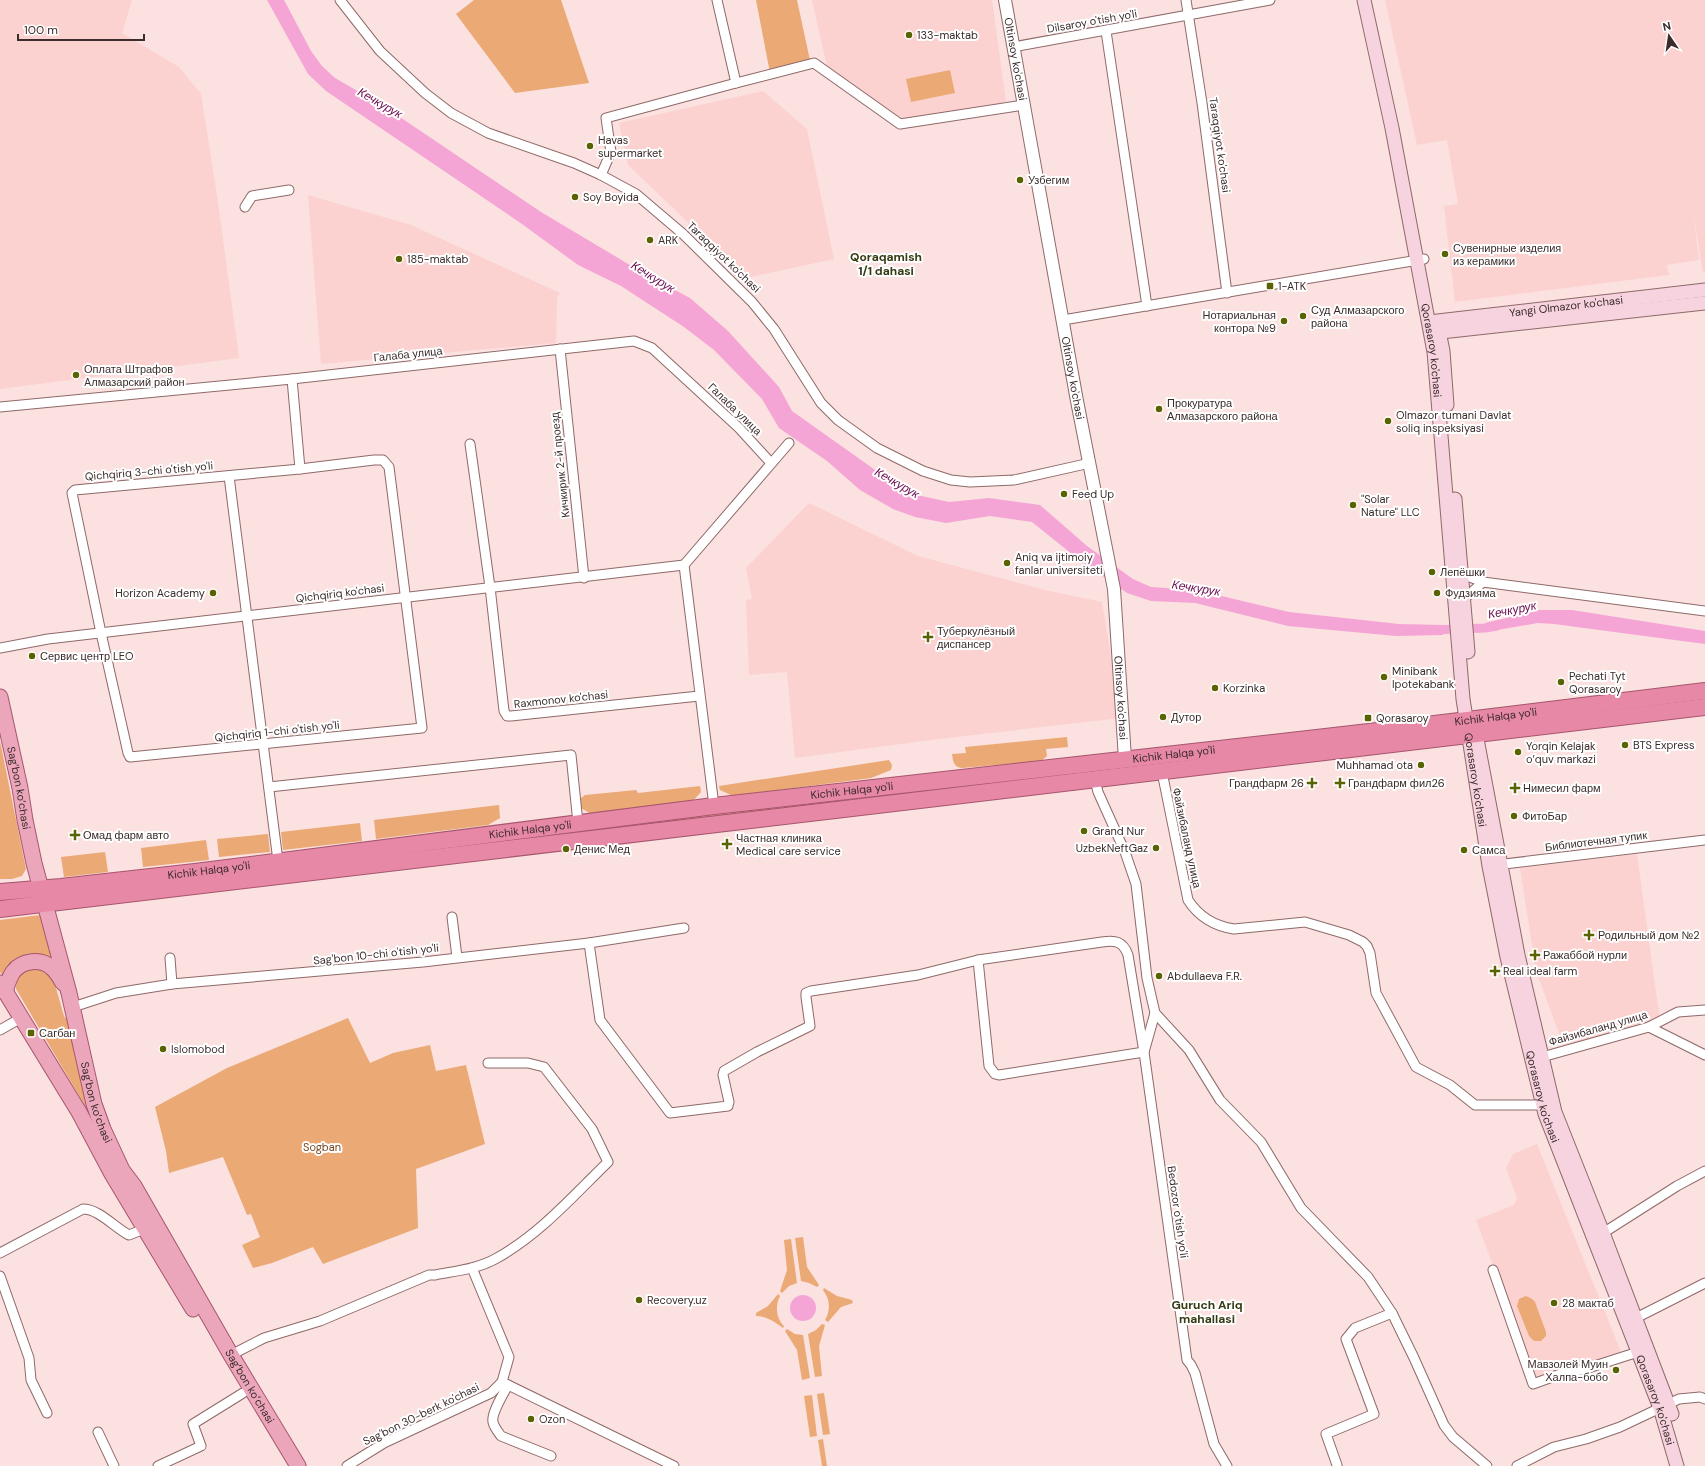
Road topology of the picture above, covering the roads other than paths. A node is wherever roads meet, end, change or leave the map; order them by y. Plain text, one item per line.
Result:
1 (340, 0) edge
2 (717, 0) edge
3 (1005, 0) edge
4 (1186, 0) edge
5 (1270, 0) edge
6 (1364, 0) edge
7 (1374, 0) edge
8 (1189, 15) junction
9 (1106, 31) junction
10 (1013, 47) junction
11 (736, 82) junction
12 (1024, 105) junction
13 (601, 175) junction
14 (289, 190) dead end
15 (245, 207) dead end
16 (1421, 260) junction
17 (1705, 290) edge
18 (1227, 293) junction
19 (1705, 303) edge
20 (1147, 306) junction
21 (1063, 320) junction
22 (1434, 327) junction
23 (560, 349) junction
24 (292, 379) junction
25 (0, 407) edge
26 (789, 443) dead end
27 (470, 444) dead end
28 (771, 463) junction
29 (1090, 463) junction
30 (300, 469) junction
31 (229, 476) junction
32 (684, 566) junction
33 (1462, 574) junction
34 (584, 578) junction
35 (1483, 582) junction
36 (490, 587) junction
37 (406, 597) junction
38 (1464, 599) junction
39 (1705, 611) edge
40 (247, 616) junction
41 (1462, 621) junction
42 (101, 633) junction
43 (0, 648) edge
44 (1705, 691) edge
45 (699, 696) junction
46 (0, 697) edge
47 (1705, 708) edge
48 (1471, 727) junction
49 (262, 744) junction
50 (1248, 753) junction
51 (1125, 758) junction
52 (1162, 772) junction
53 (1096, 780) junction
54 (269, 787) junction
55 (844, 791) junction
56 (714, 806) junction
57 (846, 809) junction
58 (578, 823) junction
59 (1705, 840) edge
60 (382, 856) junction
61 (278, 861) junction
62 (1495, 865) junction
63 (196, 878) junction
64 (0, 892) edge
65 (44, 896) junction
66 (0, 909) edge
67 (452, 917) dead end
68 (684, 928) dead end
69 (589, 943) junction
70 (457, 957) junction
71 (170, 958) dead end
72 (978, 960) junction
73 (172, 984) junction
74 (3, 988) edge
75 (71, 1000) junction
76 (1705, 1010) edge
77 (1156, 1013) junction
78 (21, 1018) junction
79 (1649, 1027) junction
80 (0, 1030) edge
81 (1144, 1052) junction
82 (1705, 1056) edge
83 (1542, 1057) junction
84 (488, 1063) dead end
85 (1542, 1105) junction
86 (1705, 1171) edge
87 (150, 1226) junction
88 (1603, 1233) junction
89 (0, 1253) edge
90 (472, 1268) junction
91 (1493, 1270) dead end
92 (0, 1276) edge
93 (1705, 1283) edge
94 (1392, 1314) junction
95 (1636, 1318) junction
96 (1638, 1352) junction
97 (231, 1355) junction
98 (505, 1384) junction
99 (243, 1393) junction
100 (1705, 1399) edge
101 (1664, 1406) junction
102 (47, 1413) dead end
103 (98, 1432) dead end
104 (551, 1456) dead end
105 (1337, 1465) edge
106 (114, 1466) edge
107 (158, 1466) edge
108 (286, 1466) edge
109 (298, 1466) edge
110 (347, 1466) edge
111 (674, 1466) edge
112 (1227, 1466) edge
113 (1486, 1466) edge
114 (1518, 1466) edge
115 (1677, 1466) edge
116 (1686, 1466) edge

1 - 13 street, Taraqqiyot ko'chasi
2 - 11 street
3 - 10 street, Oltinsoy ko'chasi
4 - 8 street, Taraqqiyot ko'chasi
5 - 8 street, Dilsaroy o'tish yo'li
6 - 16 main road, Qorasaroy ko'chasi
7 - 16 main road, Qorasaroy ko'chasi
8 - 9 street, Dilsaroy o'tish yo'li
8 - 18 street, Taraqqiyot ko'chasi
9 - 10 street, Dilsaroy o'tish yo'li
9 - 20 street
10 - 12 street, Oltinsoy ko'chasi
11 - 12 street
11 - 13 street
12 - 21 street, Oltinsoy ko'chasi
13 - 29 street, Taraqqiyot ko'chasi
14 - 15 street
16 - 18 street
16 - 22 main road, Qorasaroy ko'chasi
17 - 22 main road, Yangi Olmazor ko'chasi
18 - 20 street
19 - 22 main road, Yangi Olmazor ko'chasi
20 - 21 street
21 - 29 street, Oltinsoy ko'chasi
22 - 33 main road, Qorasaroy ko'chasi
22 - 41 main road, Qorasaroy ko'chasi
23 - 24 street, Галаба улица
23 - 28 street, Галаба улица
23 - 34 street, Кичкирик 2-й проезд
24 - 25 street, Галаба улица
24 - 30 street
26 - 28 street
27 - 36 street
28 - 32 street
29 - 51 street, Oltinsoy ko'chasi
30 - 31 street, Qichqiriq 3-chi o'tish yo'li
30 - 37 street, Qichqiriq 3-chi o'tish yo'li
31 - 40 street, Qichqiriq 3-chi o'tish yo'li
31 - 42 street, Qichqiriq 3-chi o'tish yo'li
32 - 34 street, Qichqiriq ko'chasi
32 - 45 street
33 - 35 street
33 - 38 main road, Qorasaroy ko'chasi
34 - 36 street, Qichqiriq ko'chasi
35 - 38 street
35 - 39 street
36 - 37 street, Qichqiriq ko'chasi
36 - 45 street, Raxmonov ko'chasi
37 - 40 street, Qichqiriq ko'chasi
37 - 49 street, Qichqiriq 1-chi o'tish yo'li
38 - 41 main road, Qorasaroy ko'chasi
40 - 42 street, Qichqiriq ko'chasi
40 - 49 street, Qichqiriq 3-chi o'tish yo'li
41 - 48 main road, Qorasaroy ko'chasi
42 - 43 street, Qichqiriq ko'chasi
42 - 49 street, Qichqiriq 1-chi o'tish yo'li
44 - 48 highway, Kichik Halqa yo'li
45 - 56 street
46 - 65 main road, Sag’bon ko’chasi
47 - 48 highway, Kichik Halqa yo'li
48 - 50 highway, Kichik Halqa yo'li
48 - 62 main road, Qorasaroy ko'chasi
49 - 54 street, Qichqiriq 3-chi o'tish yo'li
50 - 51 highway, Kichik Halqa yo'li
50 - 52 highway, Kichik Halqa yo'li
51 - 55 highway, Kichik Halqa yo'li
52 - 53 highway, Kichik Halqa yo'li
52 - 85 street, Файзибаланд улица
53 - 57 highway, Kichik Halqa yo'li
53 - 77 street
54 - 58 street
54 - 61 street, Qichqiriq 3-chi o'tish yo'li
55 - 56 highway, Kichik Halqa yo'li
55 - 57 highway
56 - 58 highway, Kichik Halqa yo'li
57 - 60 highway, Kichik Halqa yo'li
58 - 60 highway, Kichik Halqa yo'li
59 - 62 street, Библиотечная тупик
60 - 61 highway, Kichik Halqa yo'li
60 - 63 highway, Kichik Halqa yo'li
61 - 63 highway, Kichik Halqa yo'li
62 - 83 main road, Qorasaroy ko'chasi
62 - 85 main road, Qorasaroy ko'chasi
63 - 65 highway, Kichik Halqa yo'li
64 - 65 highway, Kichik Halqa yo'li
65 - 66 highway, Kichik Halqa yo'li
65 - 75 main road, Sag’bon ko’chasi
67 - 70 street
68 - 69 street, Sag'bon 10-chi o'tish yo'li
69 - 70 street, Sag'bon 10-chi o'tish yo'li
69 - 72 street
70 - 73 street, Sag'bon 10-chi o'tish yo'li
71 - 73 street
72 - 81 street, Bedozor o'tish yo'li
72 - 81 street
73 - 75 street, Sag'bon 10-chi o'tish yo'li
74 - 75 main road
74 - 78 main road, Sag’bon ko’chasi
75 - 87 main road, Sag’bon ko’chasi
76 - 79 street, Файзибаланд улица
77 - 81 street
77 - 94 street
78 - 80 street
78 - 87 main road, Sag’bon ko’chasi
79 - 82 street
79 - 83 street, Файзибаланд улица
81 - 112 street, Bedozor o'tish yo'li
83 - 88 main road, Qorasaroy ko'chasi
84 - 90 street
85 - 96 main road, Qorasaroy ko'chasi
86 - 88 street
87 - 89 street
87 - 97 main road, Sag’bon ko’chasi
87 - 99 main road, Sag’bon ko’chasi
88 - 95 main road, Qorasaroy ko'chasi
90 - 97 street
90 - 98 street
91 - 96 street
92 - 102 street
93 - 95 street
94 - 105 street
94 - 113 street
95 - 101 main road, Qorasaroy ko'chasi
96 - 101 main road, Qorasaroy ko'chasi
97 - 109 main road, Sag’bon ko’chasi
98 - 104 street
98 - 110 street, Sag'bon 30-berk ko'chasi
98 - 111 street
99 - 107 street
99 - 108 main road, Sag’bon ko’chasi
100 - 101 street
101 - 114 street
101 - 115 main road, Qorasaroy ko'chasi
101 - 116 main road, Qorasaroy ko'chasi
103 - 106 street

